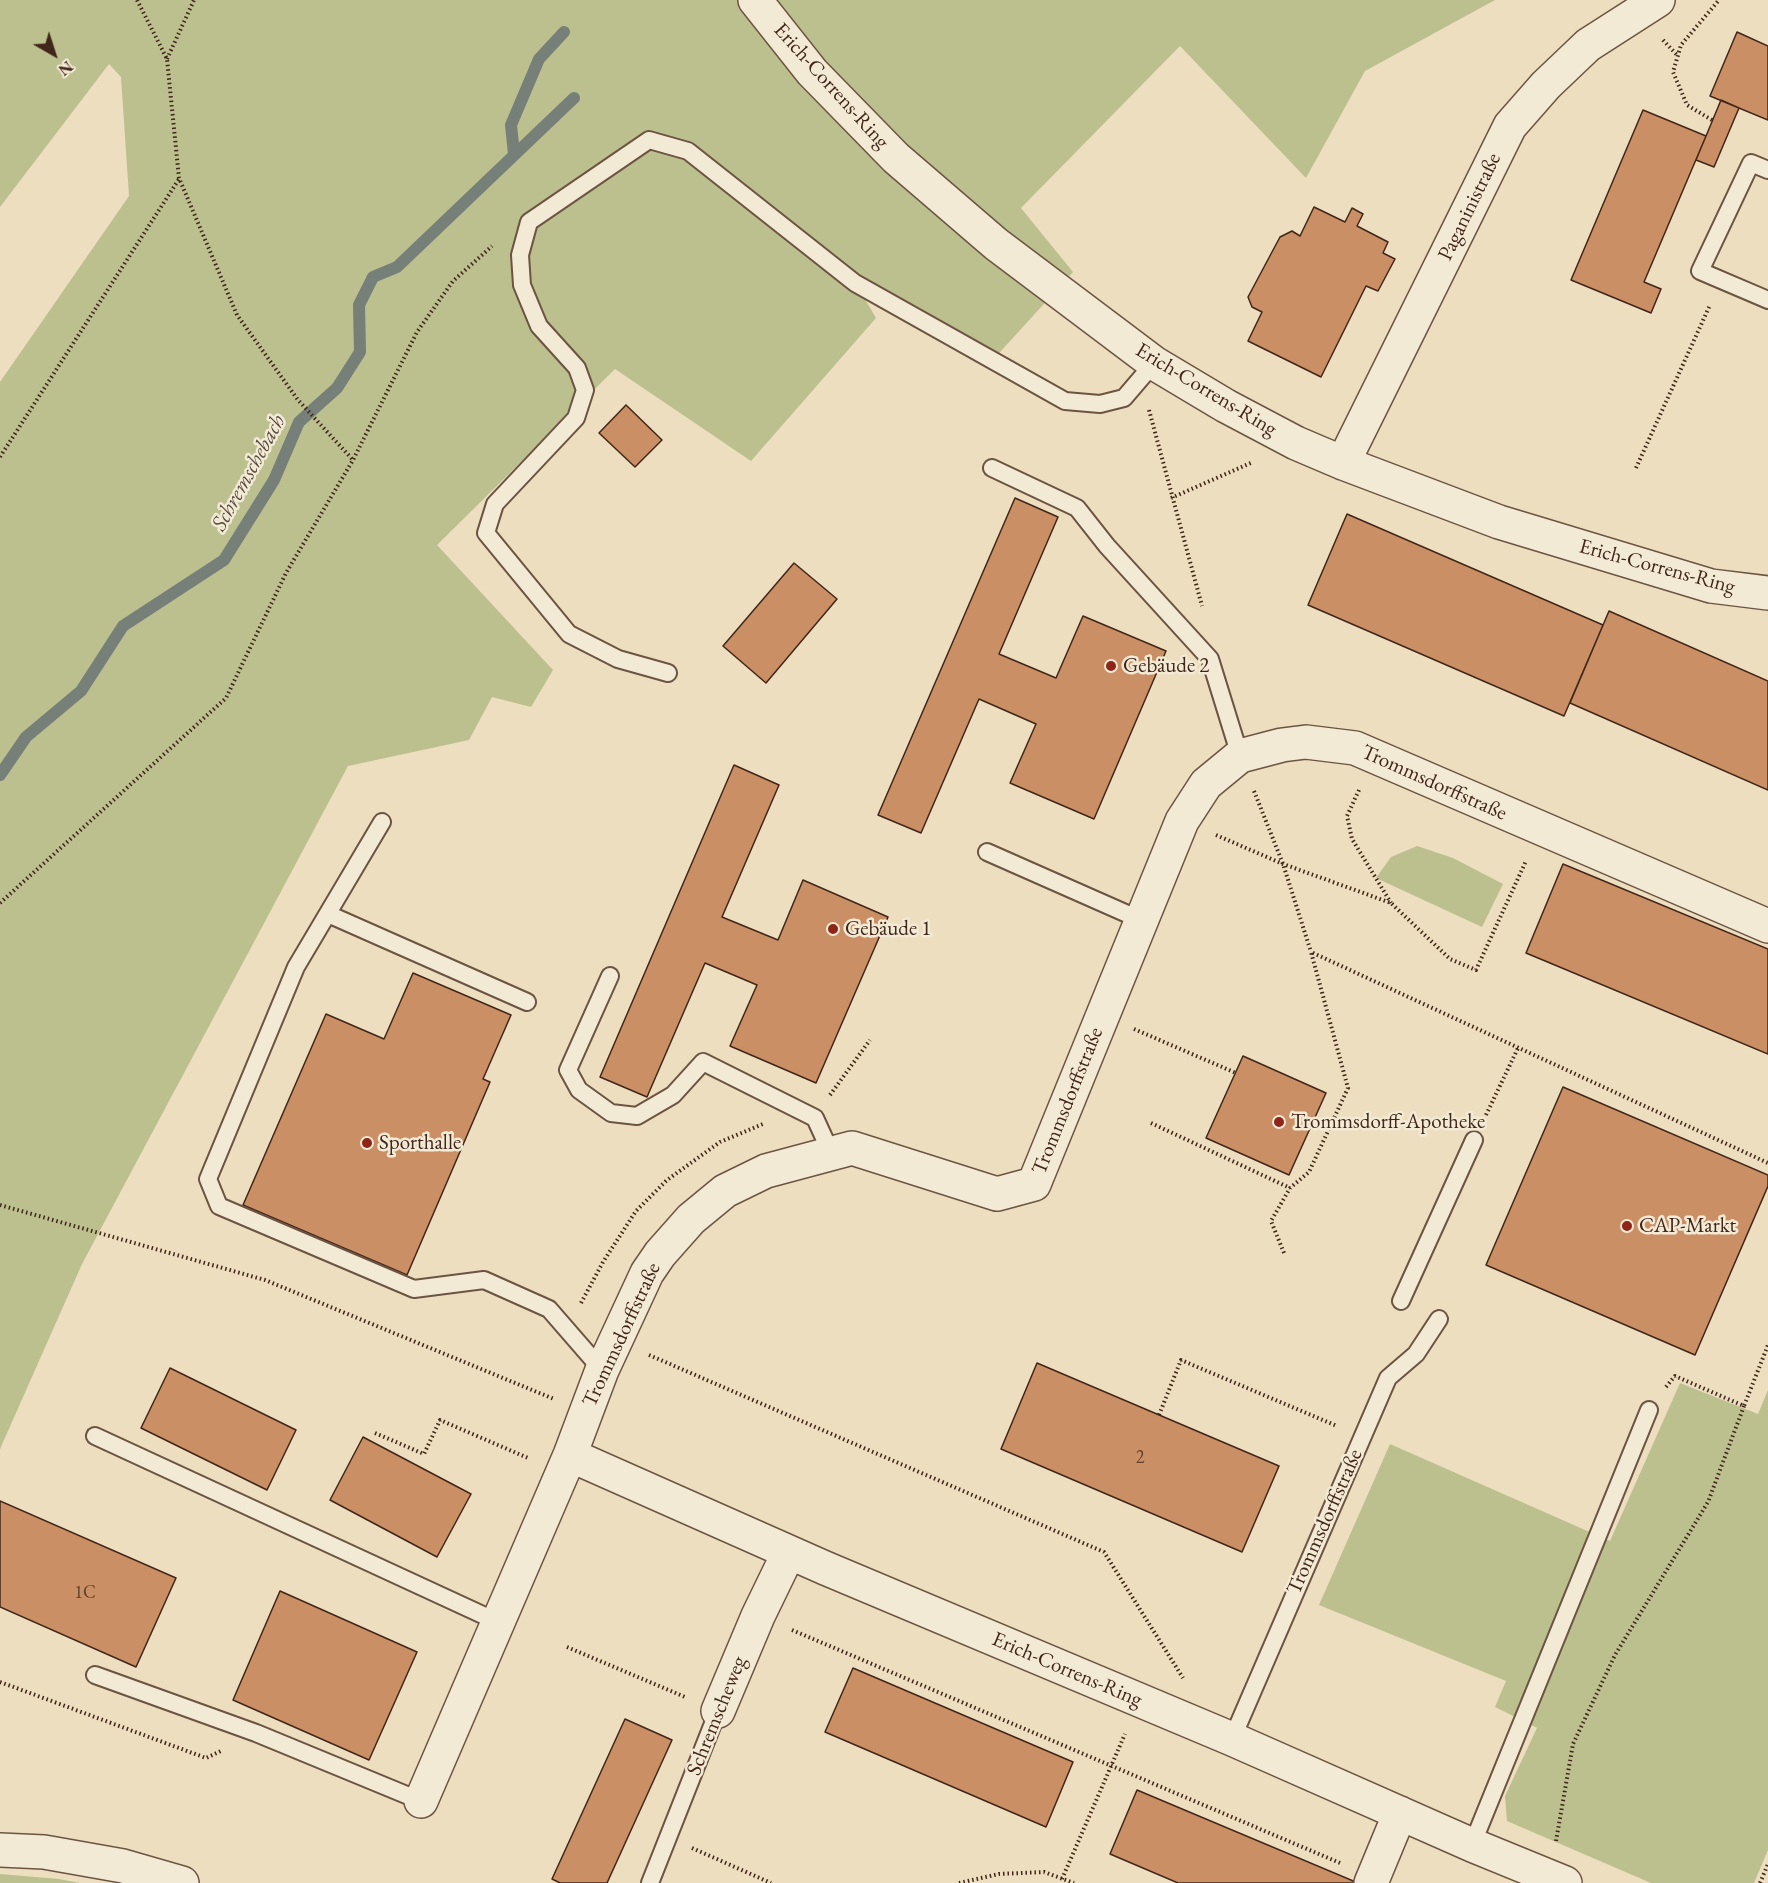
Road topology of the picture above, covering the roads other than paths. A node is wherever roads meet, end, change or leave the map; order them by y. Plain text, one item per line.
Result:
1 (755, 0) edge
2 (1658, 0) edge
3 (1768, 170) edge
4 (1768, 300) edge
5 (1154, 363) junction
6 (1343, 464) junction
7 (992, 468) dead end
8 (1768, 593) edge
9 (668, 673) dead end
10 (1240, 756) junction
11 (382, 822) dead end
12 (987, 852) dead end
13 (328, 914) junction
14 (1142, 920) junction
15 (1768, 926) edge
16 (610, 976) dead end
17 (527, 1002) dead end
18 (1474, 1140) road end
19 (831, 1153) junction
20 (1401, 1301) dead end
21 (1439, 1318) dead end
22 (602, 1370) junction
23 (1649, 1410) road end
24 (95, 1436) dead end
25 (566, 1464) junction
26 (789, 1552) junction
27 (498, 1622) junction
28 (95, 1675) dead end
29 (718, 1711) joint
30 (1232, 1739) junction
31 (421, 1801) joint
32 (1400, 1813) junction
33 (1472, 1845) junction
34 (0, 1850) edge
35 (1372, 1880) edge
36 (1557, 1880) edge
37 (182, 1883) edge
38 (650, 1883) edge

1 - 5 street, Erich-Correns-Ring
2 - 6 street, Paganinistraße
3 - 4 lane
5 - 6 street, Erich-Correns-Ring
5 - 9 lane
6 - 8 street, Erich-Correns-Ring
7 - 10 lane
10 - 14 street, Trommsdorffstraße
10 - 15 street, Trommsdorffstraße
11 - 13 lane
12 - 14 lane
13 - 17 lane
13 - 22 lane
14 - 19 street, Trommsdorffstraße
16 - 19 lane
18 - 20 lane
19 - 22 street, Trommsdorffstraße
21 - 30 lane, Trommsdorffstraße
22 - 25 street, Trommsdorffstraße
23 - 33 lane
24 - 27 lane
25 - 26 street, Erich-Correns-Ring
25 - 27 street, Trommsdorffstraße
26 - 29 street, Schremscheweg
26 - 30 street, Erich-Correns-Ring
27 - 31 street, Trommsdorffstraße
28 - 31 lane
29 - 38 lane, Schremscheweg
30 - 32 street, Erich-Correns-Ring
32 - 33 street, Erich-Correns-Ring
32 - 35 street
33 - 36 street, Erich-Correns-Ring
34 - 37 street

